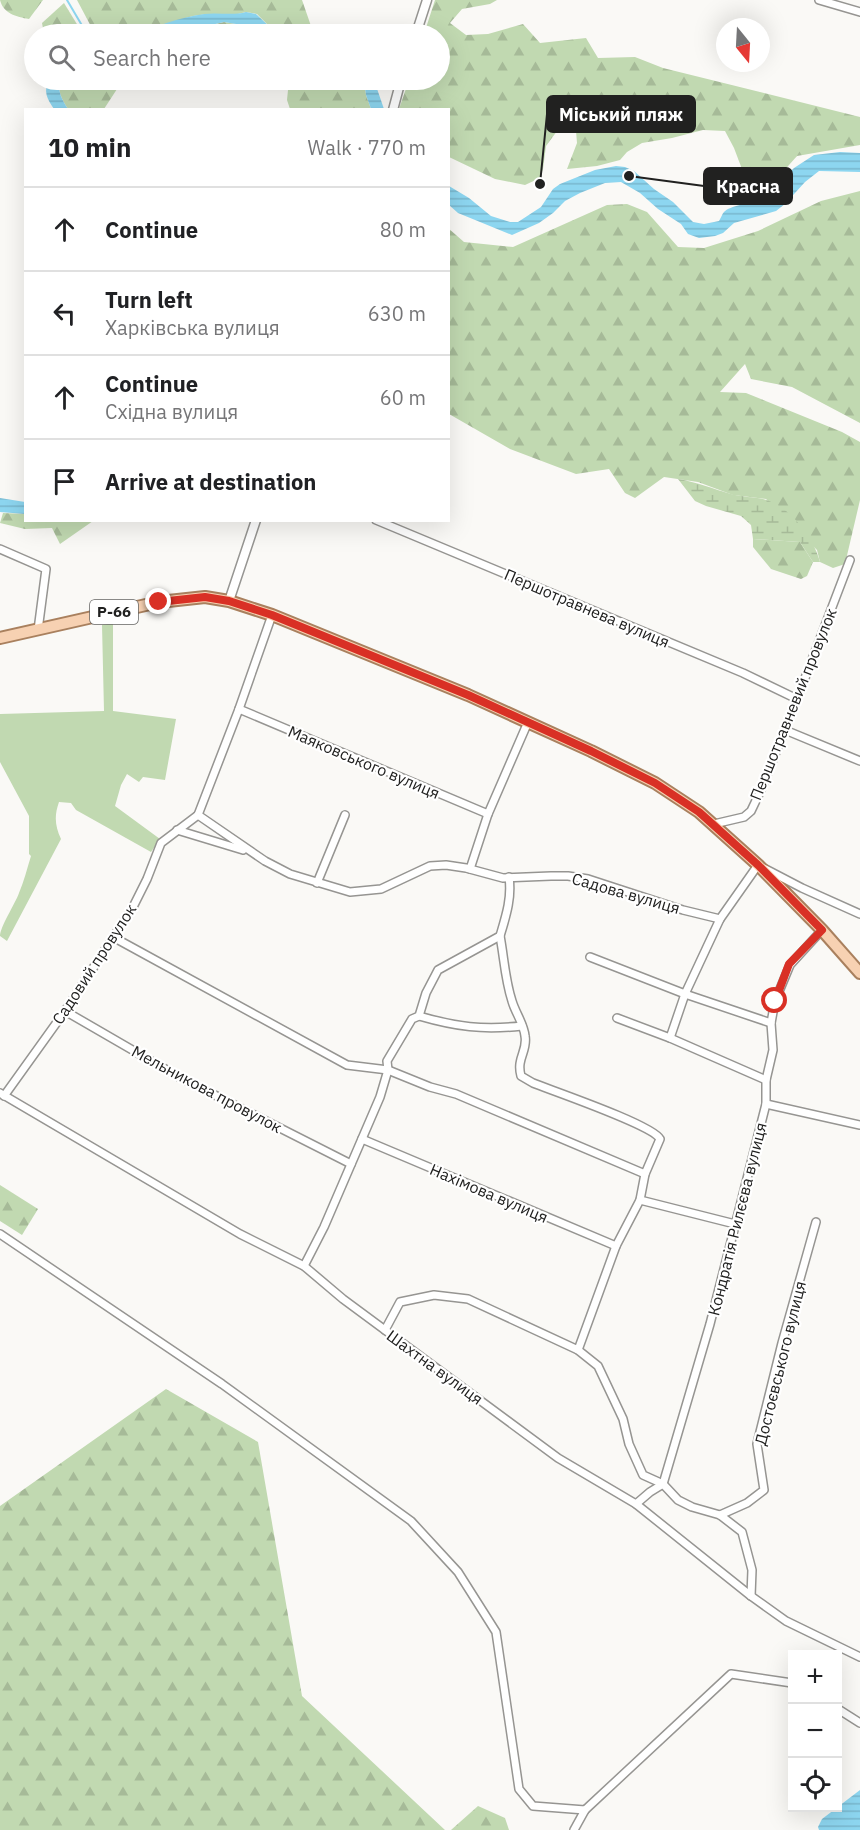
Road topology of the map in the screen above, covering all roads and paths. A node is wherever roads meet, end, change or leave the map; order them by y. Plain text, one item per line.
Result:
1 (427, 0) edge
2 (819, 0) edge
3 (860, 12) edge
4 (419, 24) edge
5 (398, 90) edge
6 (394, 108) edge
7 (255, 522) edge
8 (381, 522) edge
9 (0, 549) edge
10 (850, 560) dead end
11 (229, 601) junction
12 (272, 615) junction
13 (38, 630) junction
14 (0, 638) edge
15 (797, 699) junction
16 (239, 709) junction
17 (528, 722) junction
18 (785, 730) junction
19 (860, 760) edge
20 (488, 814) junction
21 (198, 815) junction
22 (345, 815) dead end
23 (714, 824) junction
24 (177, 830) junction
25 (249, 851) junction
26 (758, 865) junction
27 (470, 869) junction
28 (509, 877) junction
29 (317, 883) junction
30 (860, 914) edge
31 (720, 919) junction
32 (822, 930) junction
33 (500, 936) junction
34 (113, 938) junction
35 (590, 957) dead end
36 (860, 973) edge
37 (686, 994) junction
38 (65, 1011) junction
39 (416, 1018) junction
40 (617, 1018) dead end
41 (771, 1023) junction
42 (522, 1026) junction
43 (670, 1038) junction
44 (388, 1070) junction
45 (766, 1080) junction
46 (2, 1094) edge
47 (766, 1104) junction
48 (860, 1125) edge
49 (362, 1139) junction
50 (351, 1164) junction
51 (645, 1174) junction
52 (640, 1200) junction
53 (816, 1222) dead end
54 (735, 1224) junction
55 (0, 1234) edge
56 (616, 1245) junction
57 (304, 1266) junction
58 (385, 1330) junction
59 (578, 1350) junction
60 (663, 1484) junction
61 (636, 1504) junction
62 (720, 1515) junction
63 (751, 1596) junction
64 (860, 1657) edge
65 (788, 1682) edge
66 (842, 1712) edge
67 (860, 1723) edge
68 (585, 1810) junction
69 (574, 1830) edge

1 - 4 street
2 - 3 street
5 - 6 street
7 - 11 street
8 - 15 street, Першотравнева вулиця
9 - 13 street
10 - 15 street, Першотравневий провулок
11 - 12 main road, Р-66
11 - 13 main road, Р-66
12 - 16 street
12 - 17 main road, Р-66
13 - 14 main road, Р-66
15 - 18 street, Першотравневий провулок
16 - 20 street, Маяковського вулиця
16 - 21 street
17 - 20 street
17 - 23 main road, Р-66
18 - 19 street
18 - 23 street, Першотравневий провулок
20 - 27 street
21 - 24 street, Садовий провулок
21 - 25 street, Садова вулиця
22 - 29 street
23 - 26 main road, Р-66
24 - 25 street
24 - 34 street, Садовий провулок
25 - 29 street, Садова вулиця
26 - 30 street
26 - 31 street
26 - 32 main road, Р-66
27 - 28 street, Садова вулиця
27 - 29 street, Садова вулиця
28 - 31 street, Садова вулиця
28 - 33 street
31 - 37 street
32 - 36 main road, Р-66
32 - 41 street, Кондратія Рилєєва вулиця
33 - 39 street
33 - 42 street
34 - 38 street, Садовий провулок
34 - 44 street
35 - 37 street
37 - 41 street
37 - 43 street
38 - 46 street, Садовий провулок
38 - 50 street, Мельникова провулок
39 - 42 street
39 - 44 street
40 - 43 street
41 - 45 street, Кондратія Рилєєва вулиця
42 - 51 street
43 - 45 street
44 - 49 street
44 - 51 street
45 - 47 street, Кондратія Рилєєва вулиця
46 - 57 street, Шахтна вулиця
47 - 48 street
47 - 54 street, Кондратія Рилєєва вулиця
49 - 50 street
49 - 56 street, Нахімова вулиця
50 - 57 street
51 - 52 street
52 - 54 street
52 - 56 street
53 - 62 street, Достоєвського вулиця
54 - 60 street, Кондратія Рилєєва вулиця
55 - 68 street
56 - 59 street
57 - 58 street, Шахтна вулиця
58 - 59 street
58 - 61 street, Шахтна вулиця
59 - 60 street
60 - 61 street
60 - 62 street
61 - 63 street, Шахтна вулиця
62 - 63 street
63 - 64 street, Шахтна вулиця
65 - 68 street
66 - 67 street
68 - 69 street

